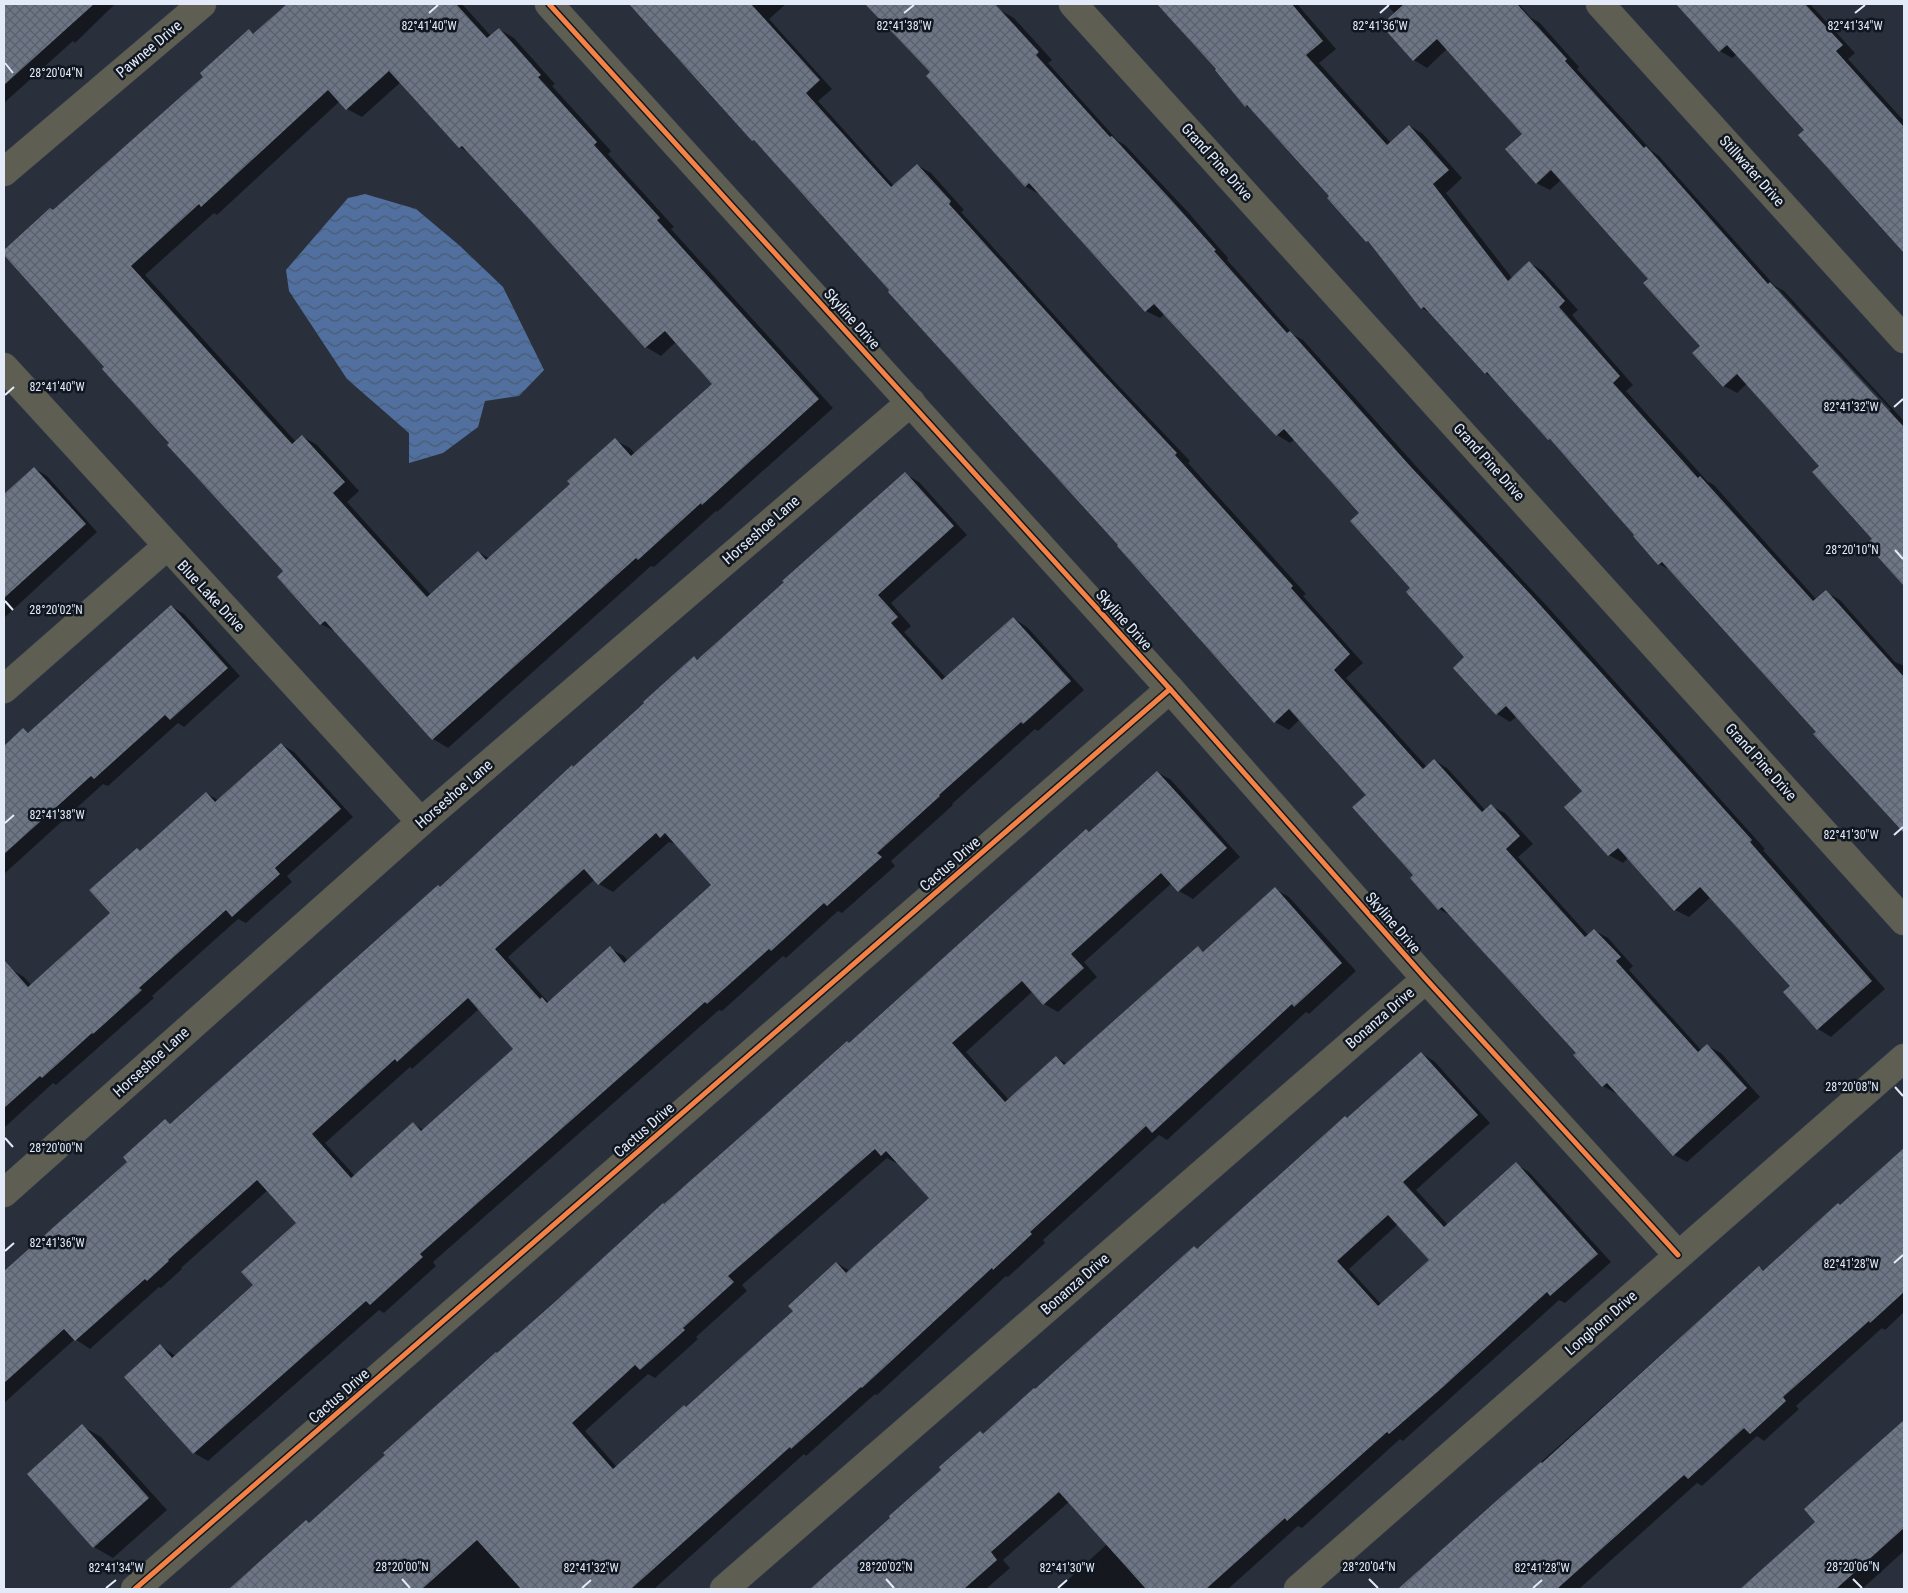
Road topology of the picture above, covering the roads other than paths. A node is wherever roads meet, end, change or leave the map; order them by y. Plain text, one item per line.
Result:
1 (202, 4) edge
2 (549, 4) edge
3 (1073, 4) edge
4 (1600, 4) edge
5 (4, 172) edge
6 (1904, 339) edge
7 (4, 367) edge
8 (911, 402) junction
9 (166, 547) junction
10 (4, 689) edge
11 (1170, 689) junction
12 (421, 822) junction
13 (1904, 921) edge
14 (1426, 979) junction
15 (1904, 1058) edge
16 (4, 1193) edge
17 (1678, 1255) junction
18 (135, 1589) edge
19 (724, 1589) edge
20 (1298, 1589) edge

1 - 5 street, Pawnee Drive
2 - 8 street, Skyline Drive
3 - 13 street, Grand Pine Drive
4 - 6 street, Stillwater Drive
7 - 9 street, Blue Lake Drive
8 - 11 street, Skyline Drive
8 - 12 street, Horseshoe Lane
9 - 10 street
9 - 12 street, Blue Lake Drive
11 - 14 street, Skyline Drive
11 - 18 street, Cactus Drive
12 - 16 street, Horseshoe Lane
14 - 17 street, Skyline Drive
14 - 19 street, Bonanza Drive
15 - 17 street, Longhorn Drive
17 - 20 street, Longhorn Drive

